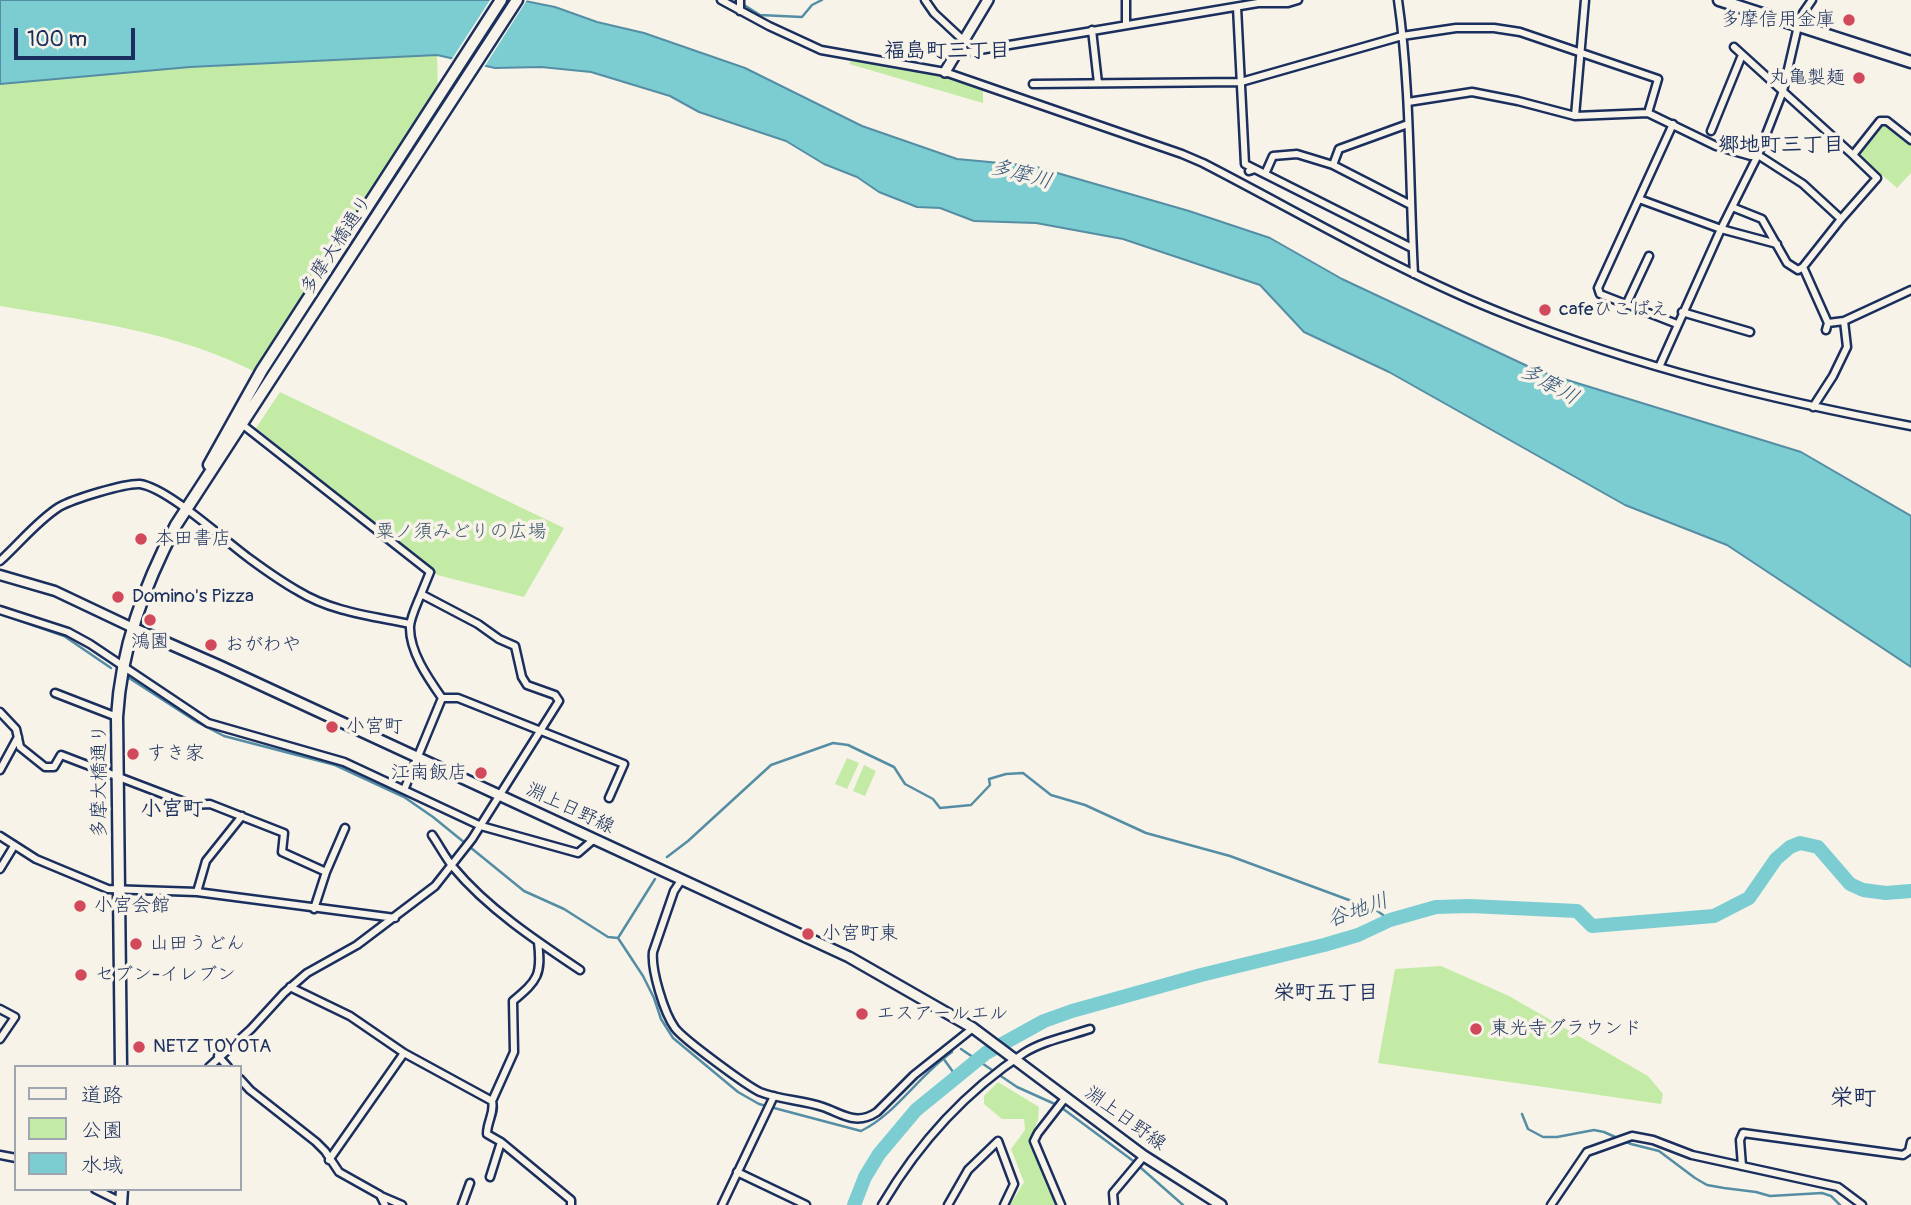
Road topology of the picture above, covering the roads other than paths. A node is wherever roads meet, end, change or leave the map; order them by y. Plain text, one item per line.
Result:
1 (501, 0) edge
2 (517, 0) edge
3 (721, 0) edge
4 (925, 0) edge
5 (988, 0) edge
6 (1125, 0) edge
7 (1298, 0) edge
8 (1398, 0) edge
9 (1585, 0) edge
10 (1719, 0) edge
11 (1812, 0) edge
12 (740, 6) edge
13 (1237, 7) junction
14 (1126, 24) junction
15 (1798, 26) junction
16 (1092, 30) junction
17 (1402, 36) junction
18 (963, 40) junction
19 (1734, 47) dead end
20 (1582, 53) junction
21 (954, 54) junction
22 (1742, 55) junction
23 (1911, 62) edge
24 (945, 72) junction
25 (1241, 82) junction
26 (1033, 83) dead end
27 (1098, 83) junction
28 (1783, 91) junction
29 (1408, 102) junction
30 (1648, 113) junction
31 (1575, 116) junction
32 (1408, 124) junction
33 (1673, 124) junction
34 (1711, 131) dead end
35 (1911, 140) edge
36 (1758, 155) junction
37 (1853, 155) junction
38 (1333, 165) junction
39 (1265, 174) junction
40 (1639, 199) junction
41 (1409, 204) junction
42 (1732, 207) junction
43 (1841, 219) junction
44 (1721, 229) junction
45 (1777, 244) junction
46 (1412, 248) junction
47 (1649, 256) dead end
48 (1803, 267) junction
49 (1413, 274) junction
50 (1911, 290) edge
51 (1627, 303) junction
52 (1682, 312) junction
53 (1844, 321) junction
54 (1676, 324) junction
55 (1751, 332) dead end
56 (1660, 365) dead end
57 (1813, 407) junction
58 (243, 425) junction
59 (1911, 426) edge
60 (186, 508) junction
61 (0, 561) edge
62 (0, 575) edge
63 (421, 594) junction
64 (0, 610) edge
65 (410, 624) junction
66 (131, 627) junction
67 (122, 663) junction
68 (55, 693) dead end
69 (442, 698) junction
70 (0, 712) edge
71 (117, 717) junction
72 (540, 731) junction
73 (18, 737) junction
74 (418, 758) junction
75 (0, 769) edge
76 (117, 778) junction
77 (404, 790) junction
78 (499, 796) junction
79 (610, 799) dead end
80 (242, 816) junction
81 (481, 826) junction
82 (345, 828) dead end
83 (432, 835) dead end
84 (0, 836) edge
85 (593, 840) junction
86 (14, 846) junction
87 (451, 865) junction
88 (0, 869) edge
89 (326, 872) junction
90 (682, 879) junction
91 (118, 889) junction
92 (197, 892) junction
93 (314, 909) junction
94 (395, 918) junction
95 (538, 942) junction
96 (580, 970) dead end
97 (290, 987) junction
98 (0, 1009) edge
99 (973, 1028) junction
100 (1090, 1029) dead end
101 (0, 1038) edge
102 (404, 1053) junction
103 (218, 1056) junction
104 (1014, 1059) junction
105 (121, 1065) edge
106 (211, 1065) edge
107 (226, 1065) edge
108 (242, 1082) edge
109 (774, 1096) junction
110 (1066, 1097) junction
111 (492, 1101) junction
112 (501, 1142) junction
113 (1911, 1142) edge
114 (1144, 1156) junction
115 (329, 1160) junction
116 (1742, 1166) junction
117 (737, 1172) junction
118 (490, 1177) dead end
119 (470, 1183) dead end
120 (99, 1191) edge
121 (380, 1195) junction
122 (122, 1204) edge
123 (385, 1205) edge
124 (402, 1205) edge
125 (463, 1205) edge
126 (570, 1205) edge
127 (722, 1205) edge
128 (806, 1205) edge
129 (882, 1205) edge
130 (948, 1205) edge
131 (1004, 1205) edge
132 (1060, 1205) edge
133 (1114, 1205) edge
134 (1220, 1205) edge
135 (1551, 1205) edge
136 (1862, 1205) edge

1 - 60 main road, 多摩大橋通り
2 - 58 main road, 多摩大橋通り
3 - 12 street
4 - 18 street
5 - 18 main road
6 - 14 street
7 - 13 street
8 - 17 street
9 - 20 street
10 - 15 main road
11 - 15 street
12 - 24 street
13 - 14 street
13 - 25 street
14 - 16 street
15 - 23 main road
15 - 28 street
16 - 21 street
16 - 27 street
17 - 20 street
17 - 25 street
17 - 29 street
18 - 21 main road
19 - 22 street
20 - 30 street
20 - 31 street
21 - 24 main road
22 - 28 street
22 - 34 street
24 - 49 street
25 - 27 street
25 - 39 street
26 - 27 street
28 - 36 street
28 - 37 street
29 - 31 street
29 - 32 street
30 - 31 street
30 - 33 street
32 - 38 street
32 - 41 street
33 - 36 street
33 - 40 street
35 - 37 street
36 - 42 street
36 - 43 street
37 - 43 street
38 - 39 street
38 - 41 street
39 - 46 street
40 - 44 street
40 - 51 street
41 - 46 street
42 - 44 street
42 - 45 street
43 - 48 street
44 - 45 street
44 - 52 street
45 - 48 street
46 - 49 street
47 - 51 street
48 - 53 street
49 - 57 street
50 - 53 street
51 - 54 street
52 - 54 street
52 - 55 street
53 - 57 street
54 - 56 street
57 - 59 street
58 - 60 main road, 多摩大橋通り
58 - 63 street
60 - 61 street
60 - 65 street
60 - 66 main road, 多摩大橋通り
62 - 66 street
63 - 65 street
63 - 72 street
64 - 67 street
65 - 69 street
66 - 67 main road, 多摩大橋通り
66 - 74 main road, 淵上日野線
67 - 71 main road, 多摩大橋通り
67 - 77 street
68 - 71 street
69 - 72 street
69 - 74 street
70 - 73 street
71 - 76 main road, 多摩大橋通り
72 - 78 street
72 - 79 street
73 - 75 street
73 - 76 street
74 - 77 street
74 - 78 main road, 淵上日野線
76 - 80 street
76 - 91 main road, 多摩大橋通り
77 - 81 street
78 - 81 street
78 - 85 main road, 淵上日野線
80 - 89 street
80 - 92 street
81 - 85 street
81 - 87 street
82 - 89 street
83 - 87 street
84 - 86 street
85 - 90 main road, 淵上日野線
86 - 88 street
86 - 91 street
87 - 94 street
87 - 95 street
89 - 93 street
90 - 99 main road, 淵上日野線
90 - 109 street
91 - 92 street
91 - 105 main road, 多摩大橋通り
92 - 93 street
93 - 94 street
94 - 97 street
95 - 96 street
95 - 111 street
97 - 102 street
97 - 103 street
98 - 101 street
99 - 104 main road, 淵上日野線
99 - 109 street
100 - 104 street
102 - 111 street
102 - 115 street
103 - 106 street
103 - 107 street
104 - 110 main road, 淵上日野線
104 - 129 street
108 - 115 street
109 - 117 street
110 - 114 main road, 淵上日野線
110 - 132 street
111 - 112 street
112 - 118 street
112 - 126 street
113 - 116 street
114 - 133 street
114 - 134 main road, 淵上日野線
115 - 121 street
116 - 135 street
116 - 136 street
117 - 127 street
117 - 128 street
119 - 125 street
120 - 122 street
121 - 123 street
121 - 124 street
130 - 131 street

